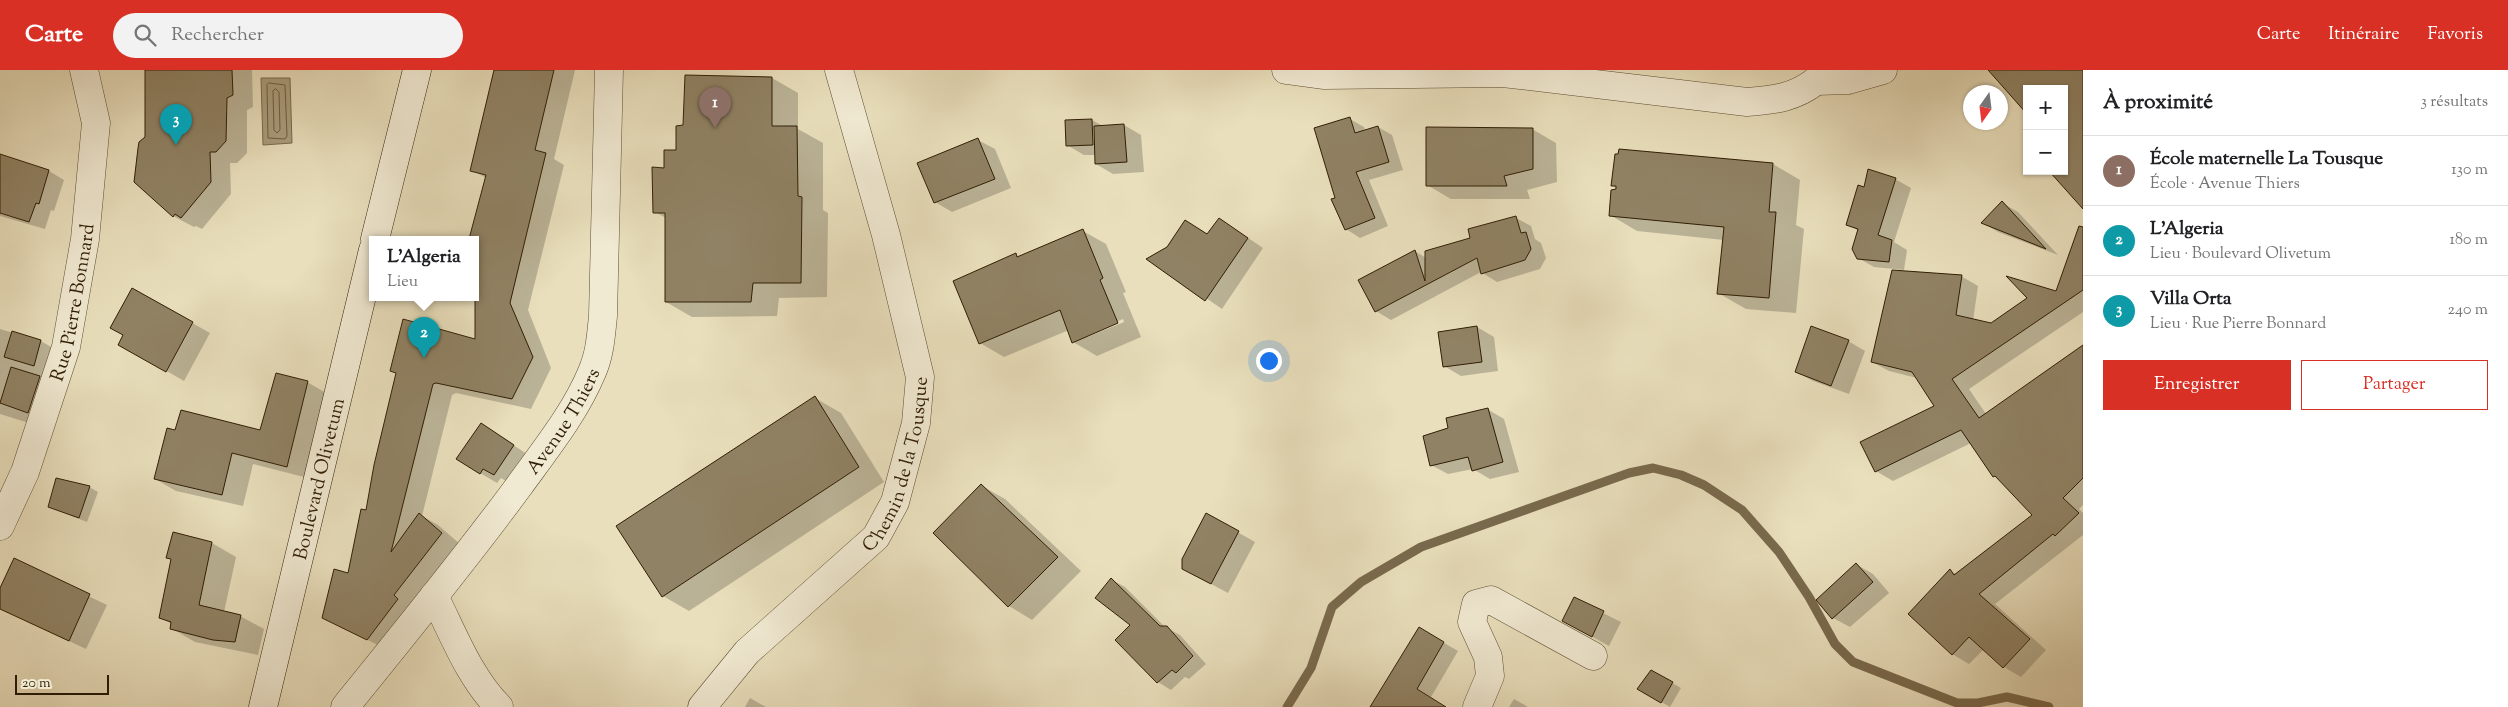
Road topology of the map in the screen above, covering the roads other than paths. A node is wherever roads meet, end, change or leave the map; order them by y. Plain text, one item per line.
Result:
1 (84, 70) edge
2 (416, 70) edge
3 (609, 70) edge
4 (839, 70) edge
5 (1286, 70) edge
6 (1883, 70) edge
7 (1816, 76) edge
8 (376, 236) edge
9 (369, 267) edge
10 (0, 526) edge
11 (434, 596) junction
12 (1593, 656) dead end
13 (263, 707) edge
14 (345, 707) edge
15 (499, 707) edge
16 (702, 707) edge
17 (1477, 707) edge

1 - 10 street, Rue Pierre Bonnard
2 - 8 street
3 - 11 street, Avenue Thiers
4 - 16 street, Chemin de la Tousque
5 - 7 street
6 - 7 street
9 - 13 street, Boulevard Olivetum
11 - 14 street, Avenue Thiers
11 - 15 street
12 - 17 street

